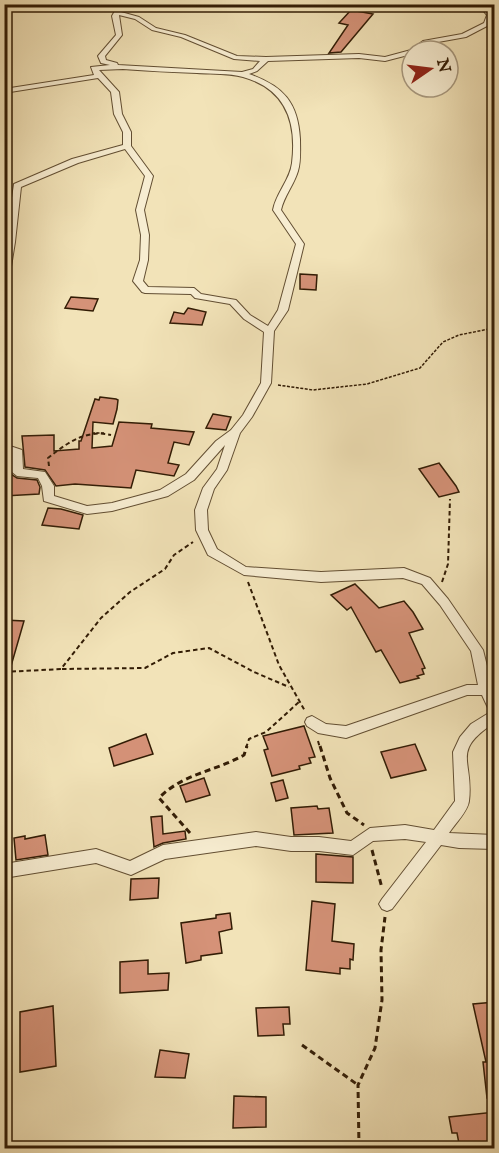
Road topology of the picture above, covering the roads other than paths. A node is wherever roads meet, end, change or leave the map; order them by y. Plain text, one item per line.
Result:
1 (122, 4) edge
2 (481, 4) edge
3 (117, 13) junction
4 (444, 39) edge
5 (400, 55) edge
6 (266, 59) junction
7 (123, 67) junction
8 (93, 68) junction
9 (242, 74) junction
10 (4, 91) edge
11 (127, 146) junction
12 (4, 279) edge
13 (269, 331) junction
14 (235, 432) junction
15 (4, 447) edge
16 (486, 690) junction
17 (495, 706) edge
18 (495, 716) edge
19 (312, 722) road end
20 (438, 837) junction
21 (495, 842) edge
22 (4, 871) edge
23 (387, 904) road end

1 - 3 street
2 - 4 street
3 - 6 street
3 - 7 street
5 - 6 street
6 - 9 street
7 - 8 street
7 - 9 street
8 - 10 street
8 - 11 street
9 - 13 street
11 - 12 street
11 - 13 street
13 - 14 street
14 - 15 street
14 - 16 street
16 - 17 street
16 - 19 street
18 - 20 street
20 - 21 street
20 - 22 street
20 - 23 street

